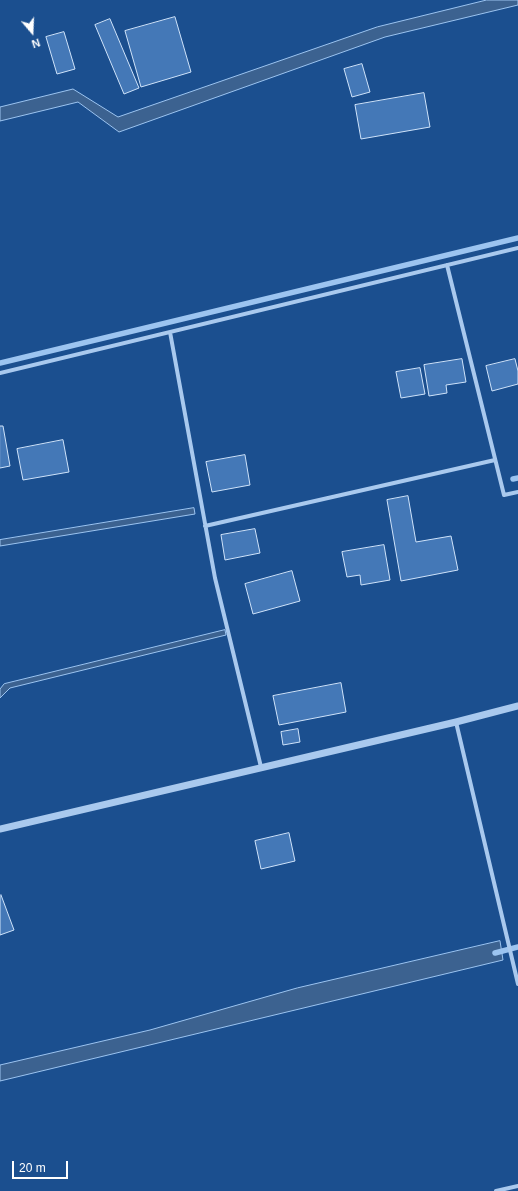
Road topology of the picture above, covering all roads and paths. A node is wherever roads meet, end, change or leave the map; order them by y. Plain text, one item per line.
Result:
1 (518, 248) edge
2 (447, 265) junction
3 (170, 332) junction
4 (0, 373) edge
5 (495, 460) junction
6 (518, 492) edge
7 (205, 526) junction
8 (518, 706) edge
9 (456, 722) junction
10 (261, 767) junction
11 (0, 829) edge
12 (518, 984) edge
13 (518, 1186) edge
14 (496, 1191) edge

1 - 2 street
2 - 3 street
2 - 5 street
3 - 4 street
3 - 7 street
5 - 6 street
5 - 7 street
7 - 10 street
8 - 9 street
9 - 10 street
9 - 12 street
10 - 11 street
13 - 14 street

